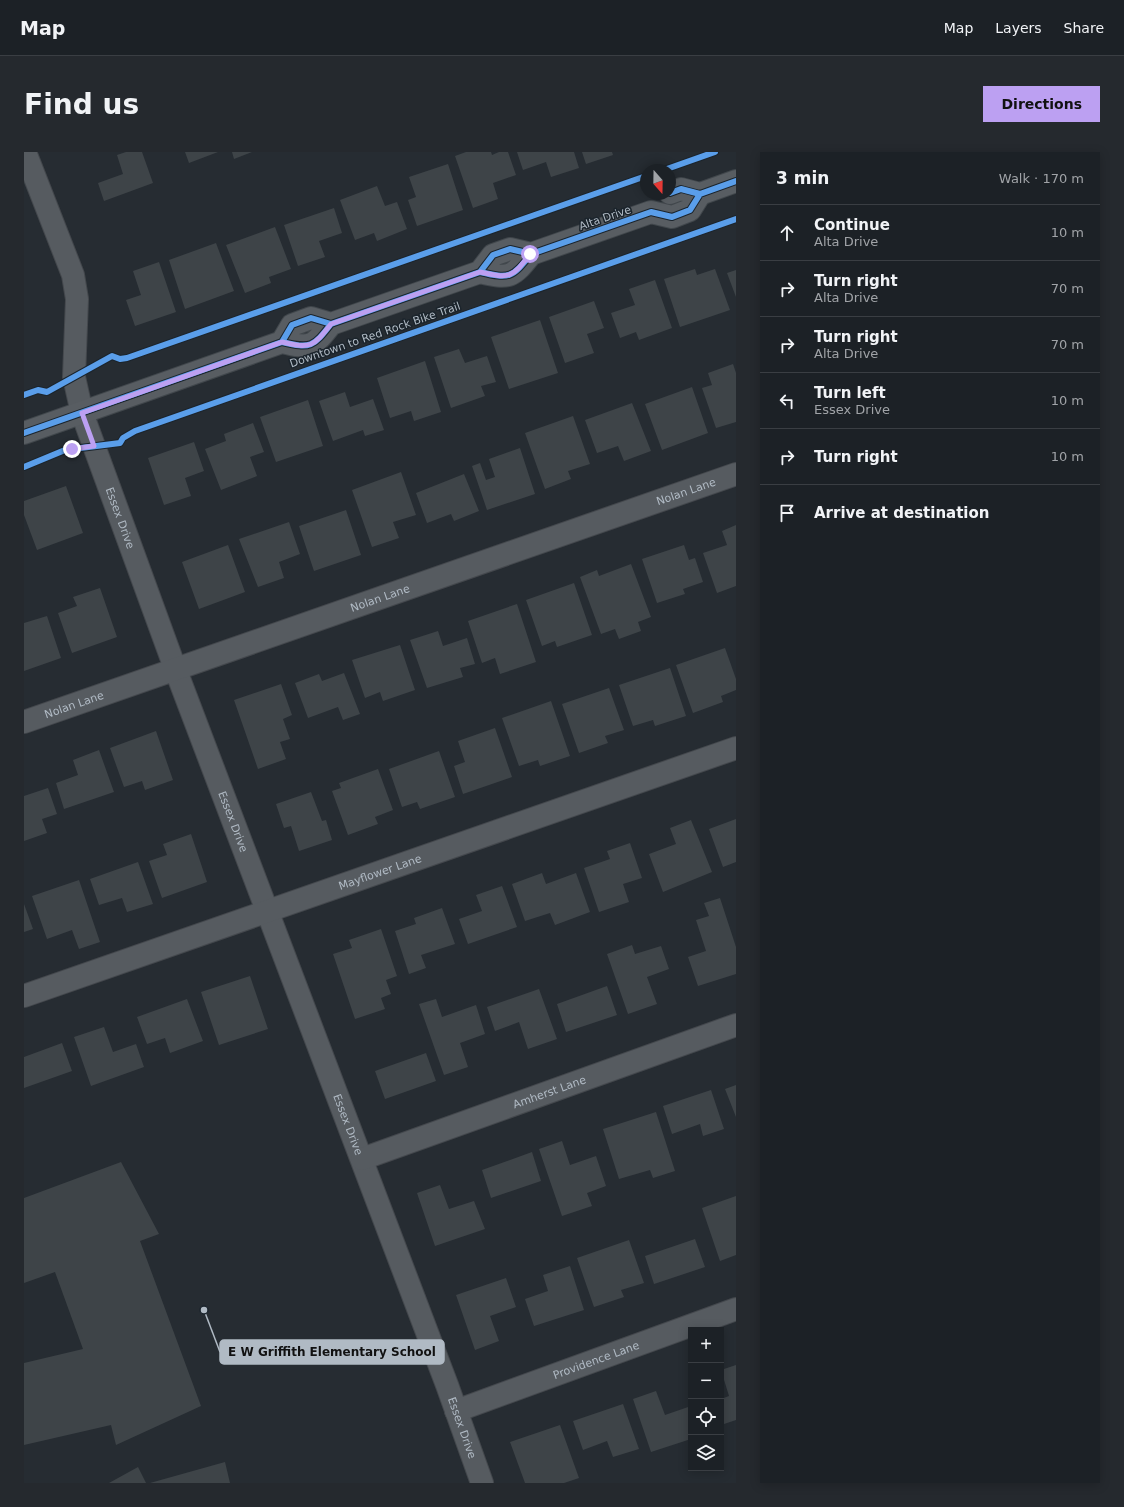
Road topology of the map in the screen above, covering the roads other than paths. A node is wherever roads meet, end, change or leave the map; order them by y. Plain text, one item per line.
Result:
1 (25, 152) edge
2 (736, 181) edge
3 (676, 190) edge
4 (700, 194) junction
5 (659, 200) edge
6 (651, 212) junction
7 (82, 413) junction
8 (24, 433) edge
9 (736, 474) edge
10 (175, 668) junction
11 (24, 722) edge
12 (736, 748) edge
13 (268, 911) junction
14 (24, 996) edge
15 (736, 1025) edge
16 (362, 1159) junction
17 (736, 1309) edge
18 (456, 1411) junction
19 (482, 1483) edge

1 - 7 street, Essex Drive
2 - 4 main road
3 - 4 main road
4 - 6 main road
5 - 6 main road
6 - 7 main road, Alta Drive
7 - 8 main road, Alta Drive
7 - 10 street, Essex Drive
9 - 10 street, Nolan Lane
10 - 11 street, Nolan Lane
10 - 13 street, Essex Drive
12 - 13 street, Mayflower Lane
13 - 14 street, Mayflower Lane
13 - 16 street, Essex Drive
15 - 16 street, Amherst Lane
16 - 18 street, Essex Drive
17 - 18 street, Providence Lane
18 - 19 street, Essex Drive

